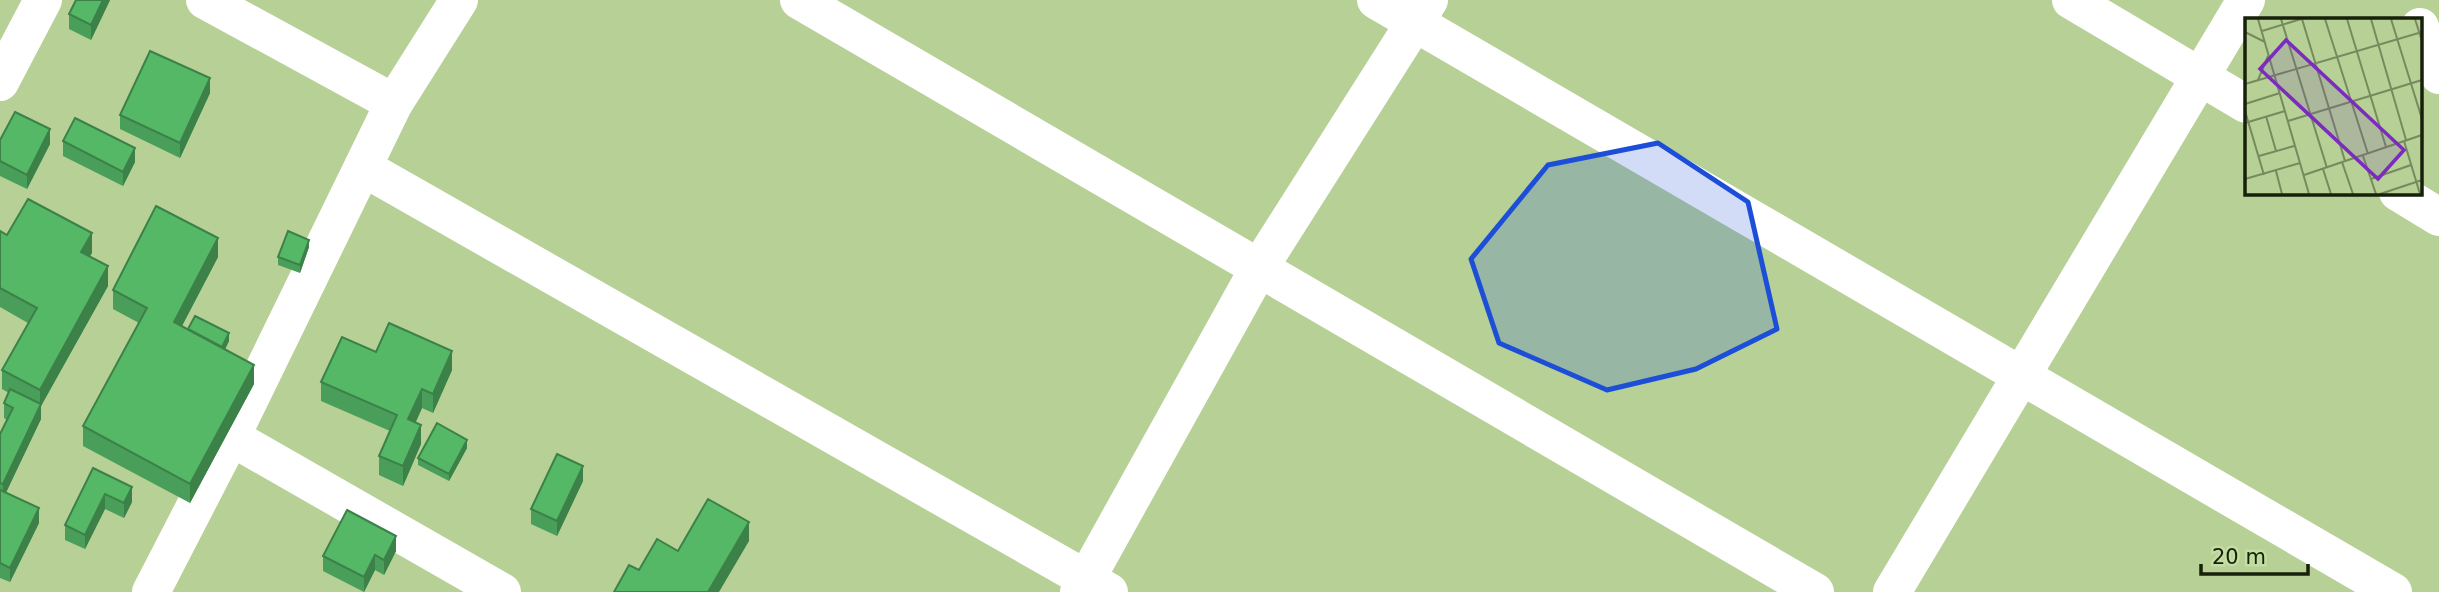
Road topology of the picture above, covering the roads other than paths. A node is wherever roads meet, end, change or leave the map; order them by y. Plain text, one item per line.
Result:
1 (43, 0) edge
2 (205, 0) edge
3 (459, 0) edge
4 (799, 0) edge
5 (1376, 0) edge
6 (2071, 0) edge
7 (2246, 0) edge
8 (2409, 0) edge
9 (1422, 12) edge
10 (2416, 18) edge
11 (2422, 32) edge
12 (2439, 75) edge
13 (2199, 76) junction
14 (0, 82) edge
15 (394, 103) junction
16 (2245, 103) edge
17 (364, 168) junction
18 (2401, 194) edge
19 (2439, 217) edge
20 (1259, 268) junction
21 (2022, 376) junction
22 (231, 437) junction
23 (1092, 588) edge
24 (151, 592) edge
25 (502, 592) edge
26 (1815, 592) edge
27 (1892, 592) edge
28 (2393, 592) edge

1 - 14 street
2 - 15 street
3 - 15 street
4 - 20 street
5 - 9 street
6 - 13 street
7 - 13 street
8 - 10 street
9 - 20 street
9 - 21 street
11 - 12 street
13 - 16 street
13 - 21 street
15 - 17 street
17 - 22 street
17 - 23 street
18 - 19 street
20 - 23 street
20 - 26 street
21 - 27 street
21 - 28 street
22 - 24 street
22 - 25 street

